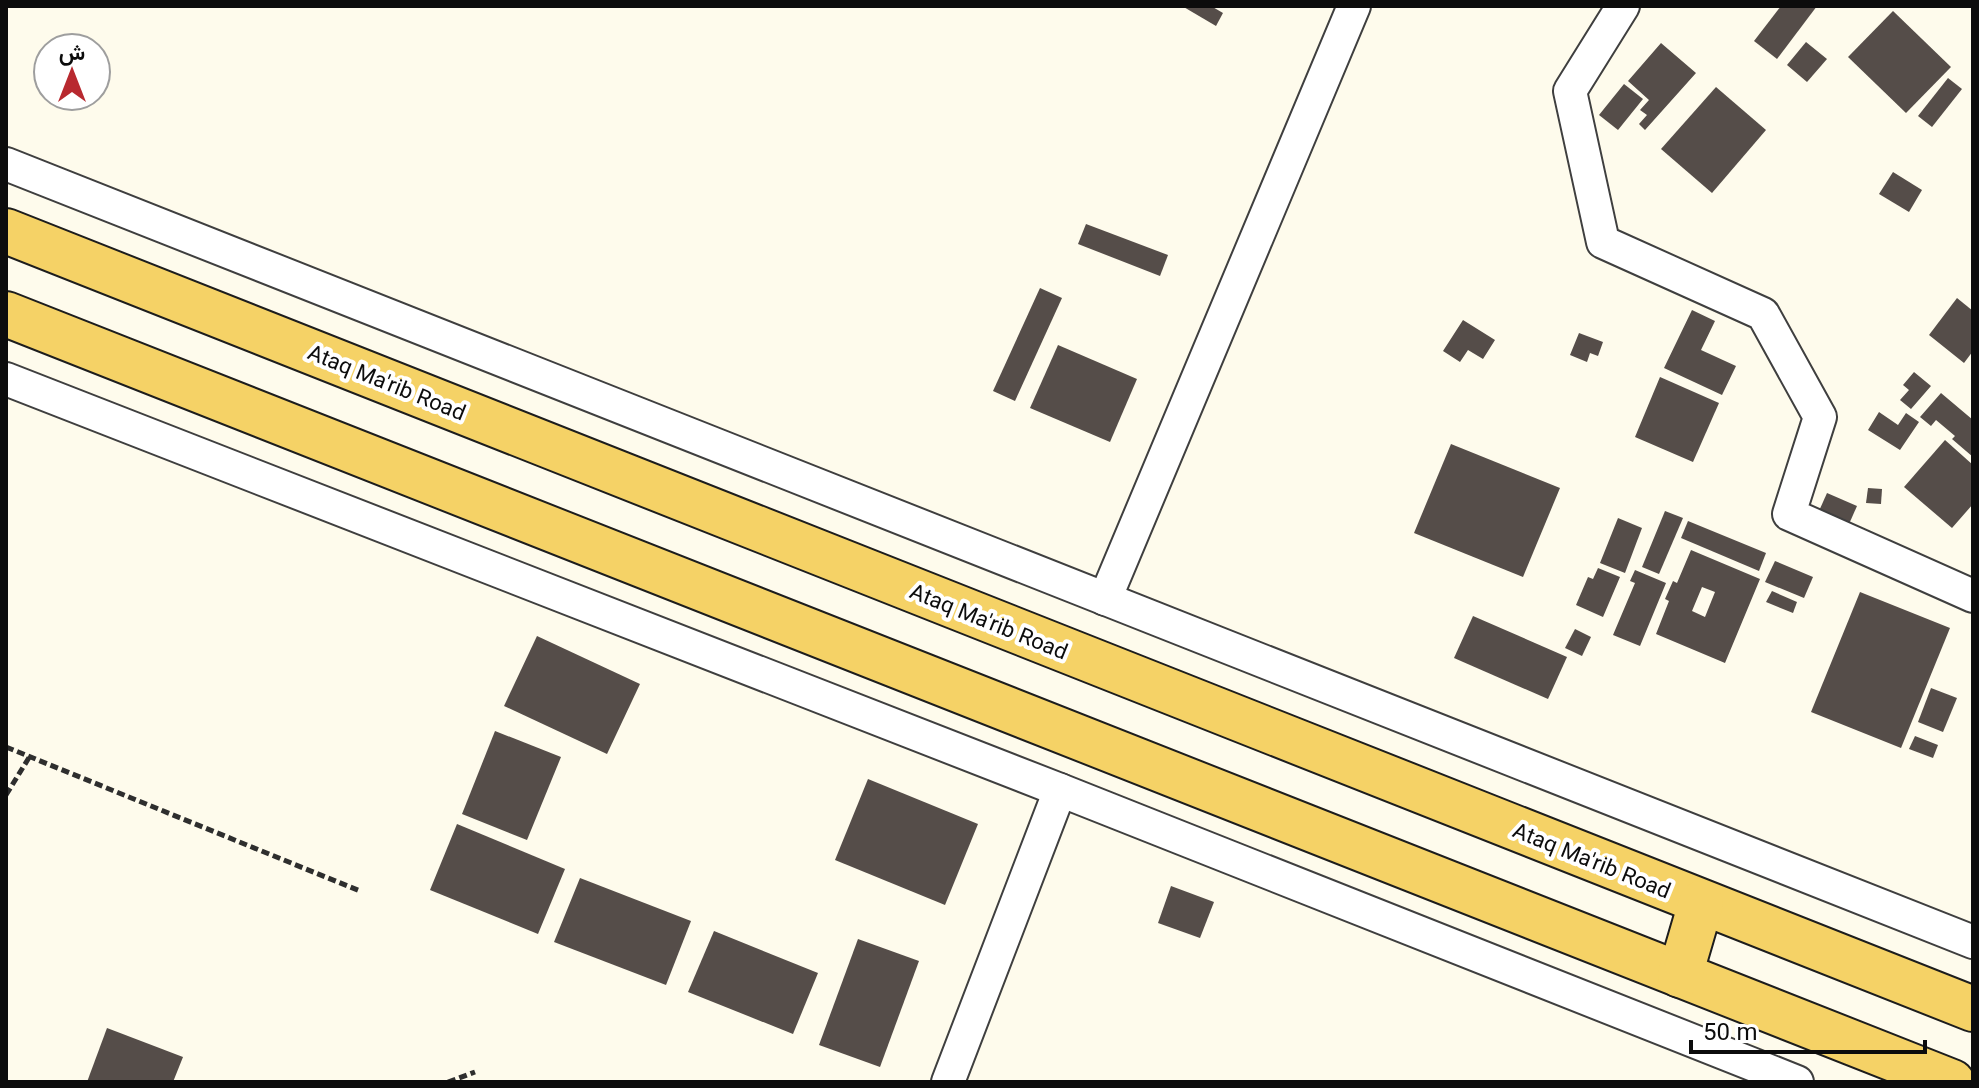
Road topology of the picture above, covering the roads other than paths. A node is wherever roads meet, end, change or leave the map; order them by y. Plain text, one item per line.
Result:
1 (1354, 6) edge
2 (1623, 6) edge
3 (6, 164) edge
4 (6, 231) edge
5 (6, 314) edge
6 (6, 379) edge
7 (1973, 596) edge
8 (1105, 599) junction
9 (1060, 790) junction
10 (1701, 903) junction
11 (1973, 942) edge
12 (1680, 975) junction
13 (1973, 1009) edge
14 (1854, 1064) edge
15 (948, 1082) edge
16 (1797, 1082) edge
17 (1952, 1082) edge

1 - 8 street
2 - 7 street
3 - 8 street
4 - 10 main road, Ataq Ma'rib Road
5 - 12 main road
6 - 9 street
8 - 11 street
9 - 15 street
9 - 16 street
10 - 12 main road
10 - 13 main road, Ataq Ma'rib Road
12 - 14 main road
14 - 17 main road

